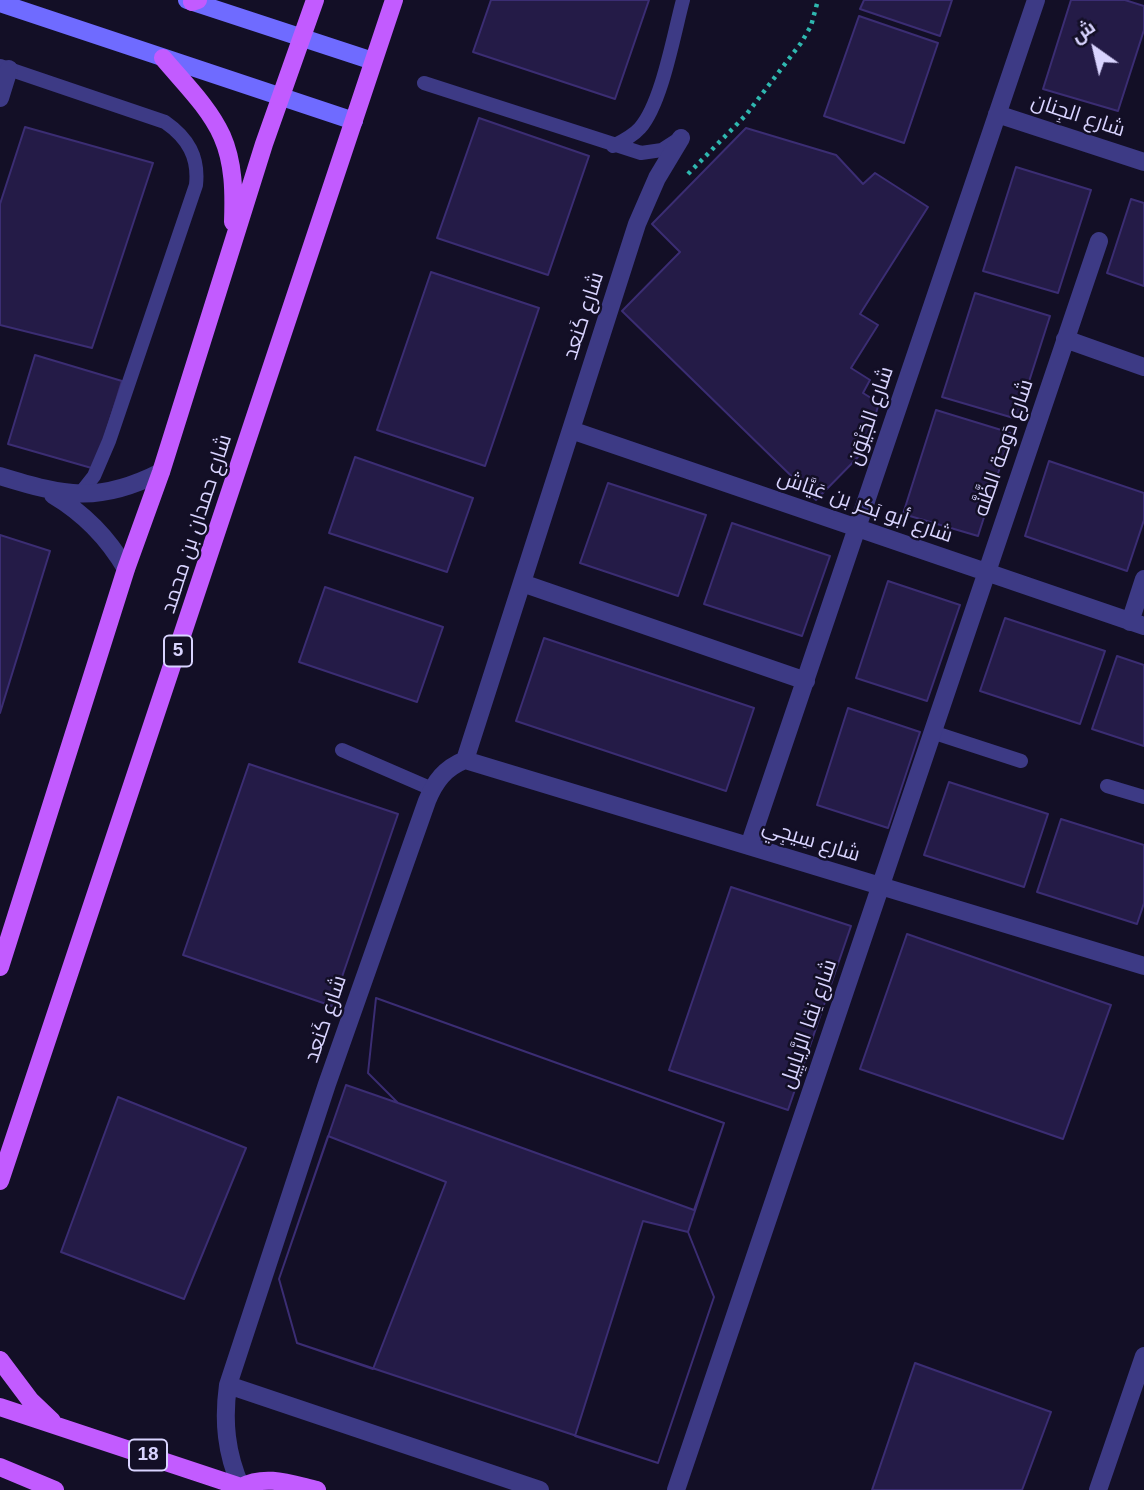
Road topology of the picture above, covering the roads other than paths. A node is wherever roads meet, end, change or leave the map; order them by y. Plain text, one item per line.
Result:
1 (315, 0) edge
2 (394, 0) edge
3 (683, 0) edge
4 (1036, 0) edge
5 (192, 1) edge
6 (0, 3) edge
7 (301, 38) junction
8 (163, 58) junction
9 (373, 61) junction
10 (5, 68) edge
11 (424, 83) dead end
12 (281, 96) junction
13 (0, 98) edge
14 (998, 114) junction
15 (354, 121) junction
16 (681, 138) joint
17 (613, 146) junction
18 (1144, 162) edge
19 (233, 240) junction
20 (1098, 241) dead end
21 (1065, 339) junction
22 (1144, 367) edge
23 (571, 430) junction
24 (161, 472) junction
25 (0, 476) edge
26 (47, 491) junction
27 (79, 495) junction
28 (856, 528) junction
29 (127, 569) junction
30 (986, 572) junction
31 (1144, 579) edge
32 (522, 583) junction
33 (1137, 624) edge
34 (807, 681) junction
35 (932, 732) junction
36 (342, 750) dead end
37 (465, 760) junction
38 (1021, 761) dead end
39 (1107, 786) dead end
40 (432, 789) junction
41 (1144, 797) edge
42 (749, 846) junction
43 (880, 886) junction
44 (16, 920) junction
45 (0, 929) edge
46 (1144, 966) edge
47 (0, 967) edge
48 (0, 1181) edge
49 (1144, 1356) edge
50 (0, 1360) edge
51 (228, 1385) junction
52 (0, 1407) edge
53 (55, 1424) junction
54 (0, 1467) edge
55 (242, 1488) edge
56 (55, 1490) edge
57 (317, 1490) edge
58 (540, 1490) edge
59 (676, 1490) edge
60 (1098, 1490) edge

1 - 7 main road
2 - 9 main road, شارع حمدان بن محمد / 5
3 - 17 lane
4 - 14 street, شارع الجَيْوَن
5 - 7 street
6 - 8 street
7 - 9 street
7 - 12 main road
8 - 12 street
8 - 19 main road
9 - 15 main road, شارع حمدان بن محمد / 5
10 - 13 street
10 - 27 lane
11 - 17 lane, شارع كَنعد
12 - 15 street
12 - 19 main road
14 - 18 street, شارع الجِنان
14 - 28 street, شارع الجَيْوَن
15 - 48 main road, شارع حمدان بن محمد / 5
16 - 17 lane, شارع كَنعد
16 - 23 street, شارع كَنعد
19 - 24 main road
20 - 21 street, شارع دَوحة الظَّنَّه
21 - 22 street
21 - 30 street, شارع دَوحة الظَّنَّه
23 - 28 street, شارع أبو بَكر بن عَيَّاش
23 - 32 street, شارع كَنعد
24 - 27 street
24 - 29 main road
25 - 26 street
26 - 27 street
26 - 29 street
28 - 30 street, شارع أبو بَكر بن عَيَّاش
28 - 34 street, شارع الجَيْوَن
29 - 44 main road
30 - 33 street, شارع أبو بَكر بن عَيَّاش
30 - 35 street, شارع نِقا الرَّيايِيل
31 - 33 street
32 - 34 street
32 - 37 street, شارع كَنعد
34 - 42 street, شارع الجَيْوَن
35 - 38 lane
35 - 43 street, شارع نِقا الرَّيايِيل
36 - 40 lane
37 - 40 street, شارع كَنعد
37 - 42 street, شارع سِيجِي
39 - 41 lane
40 - 51 street, شارع كَنعد
42 - 43 street, شارع سِيجِي
43 - 46 street, شارع سِيجِي
43 - 59 street, شارع نِقا الرَّيايِيل
44 - 45 street
44 - 47 main road
49 - 60 street
50 - 53 main road
51 - 55 street, شارع كَنعد
51 - 58 street
52 - 53 main road, 18
53 - 55 main road, 18
54 - 56 main road
55 - 57 main road, 18

